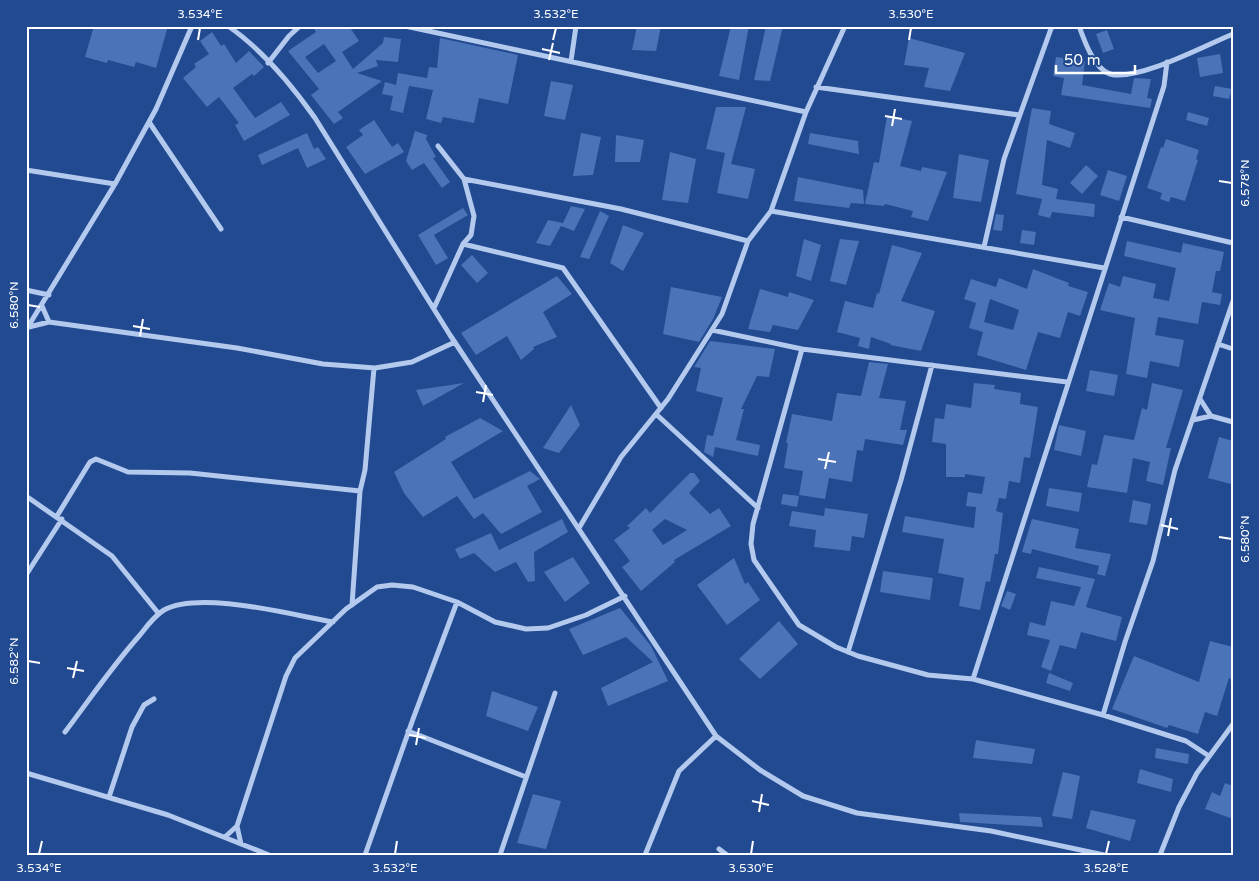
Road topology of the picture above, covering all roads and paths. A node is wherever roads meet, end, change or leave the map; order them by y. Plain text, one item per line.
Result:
1 (192, 26) edge
2 (228, 26) edge
3 (300, 26) edge
4 (405, 26) edge
5 (576, 26) edge
6 (845, 26) edge
7 (1052, 26) edge
8 (1079, 26) edge
9 (1233, 34) edge
10 (571, 61) junction
11 (1167, 62) junction
12 (268, 63) junction
13 (816, 87) junction
14 (806, 112) junction
15 (1019, 115) junction
16 (149, 122) junction
17 (438, 146) dead end
18 (26, 170) edge
19 (464, 179) junction
20 (114, 184) junction
21 (771, 211) junction
22 (1121, 217) junction
23 (221, 230) dead end
24 (748, 241) junction
25 (1233, 243) edge
26 (462, 244) junction
27 (984, 248) junction
28 (1104, 268) junction
29 (26, 290) edge
30 (49, 295) junction
31 (1233, 300) edge
32 (42, 306) junction
33 (434, 308) junction
34 (49, 322) junction
35 (28, 329) edge
36 (712, 330) junction
37 (455, 342) junction
38 (1218, 344) junction
39 (802, 349) junction
40 (1233, 349) edge
41 (932, 365) junction
42 (374, 368) junction
43 (1067, 382) junction
44 (1200, 399) junction
45 (661, 408) junction
46 (656, 414) junction
47 (1211, 416) junction
48 (1193, 420) junction
49 (1233, 422) edge
50 (360, 491) junction
51 (26, 496) edge
52 (758, 508) junction
53 (59, 517) junction
54 (579, 528) junction
55 (26, 575) edge
56 (624, 596) junction
57 (457, 602) junction
58 (352, 605) junction
59 (159, 614) junction
60 (333, 622) junction
61 (848, 652) junction
62 (973, 679) junction
63 (554, 693) dead end
64 (154, 699) dead end
65 (1104, 714) junction
66 (1233, 724) edge
67 (408, 731) junction
68 (65, 732) dead end
69 (716, 736) junction
70 (1209, 756) junction
71 (26, 773) edge
72 (526, 777) junction
73 (109, 797) junction
74 (237, 826) junction
75 (224, 837) junction
76 (241, 844) junction
77 (719, 849) dead end
78 (269, 855) edge
79 (365, 855) edge
80 (500, 855) edge
81 (645, 855) edge
82 (727, 855) edge
83 (1104, 855) edge
84 (1160, 855) edge

1 - 16 street
2 - 12 street
3 - 12 street
4 - 10 street
5 - 10 street
6 - 13 street
7 - 15 street
8 - 11 street
9 - 11 street
10 - 14 street
11 - 22 street
12 - 33 street
13 - 14 street
13 - 15 street
14 - 21 street
15 - 27 street
16 - 20 street
16 - 23 street
17 - 19 street
18 - 20 street
19 - 24 street
19 - 26 street
20 - 30 street
21 - 24 street
21 - 27 street
22 - 25 street
22 - 28 street
24 - 36 street
26 - 33 street
26 - 45 street
27 - 28 street
28 - 43 street
29 - 30 street
30 - 32 street
31 - 38 street
32 - 34 street
32 - 35 street
33 - 37 street
34 - 35 street
34 - 42 street
36 - 39 street
36 - 45 street
37 - 42 street
37 - 54 street
38 - 40 street
38 - 44 street
39 - 41 street
39 - 52 street
41 - 43 street
41 - 61 street
42 - 50 street
43 - 62 street
44 - 47 street
44 - 48 street
45 - 46 street
46 - 52 street
46 - 54 street
47 - 48 street
47 - 49 street
48 - 65 street
50 - 53 street
50 - 58 street
51 - 53 street
52 - 61 street
53 - 55 street
53 - 59 street
54 - 56 street
56 - 57 street
56 - 69 street
57 - 58 street
57 - 67 street
58 - 60 street
59 - 60 street
59 - 68 street
60 - 74 street
61 - 62 street
62 - 65 street
63 - 72 street
64 - 73 street
65 - 70 street
66 - 70 street
67 - 72 street
67 - 79 street
69 - 81 street
69 - 83 street
70 - 84 street
71 - 73 street
72 - 80 street
73 - 75 street
74 - 75 street
74 - 76 street
75 - 76 street
76 - 78 street
77 - 82 street

